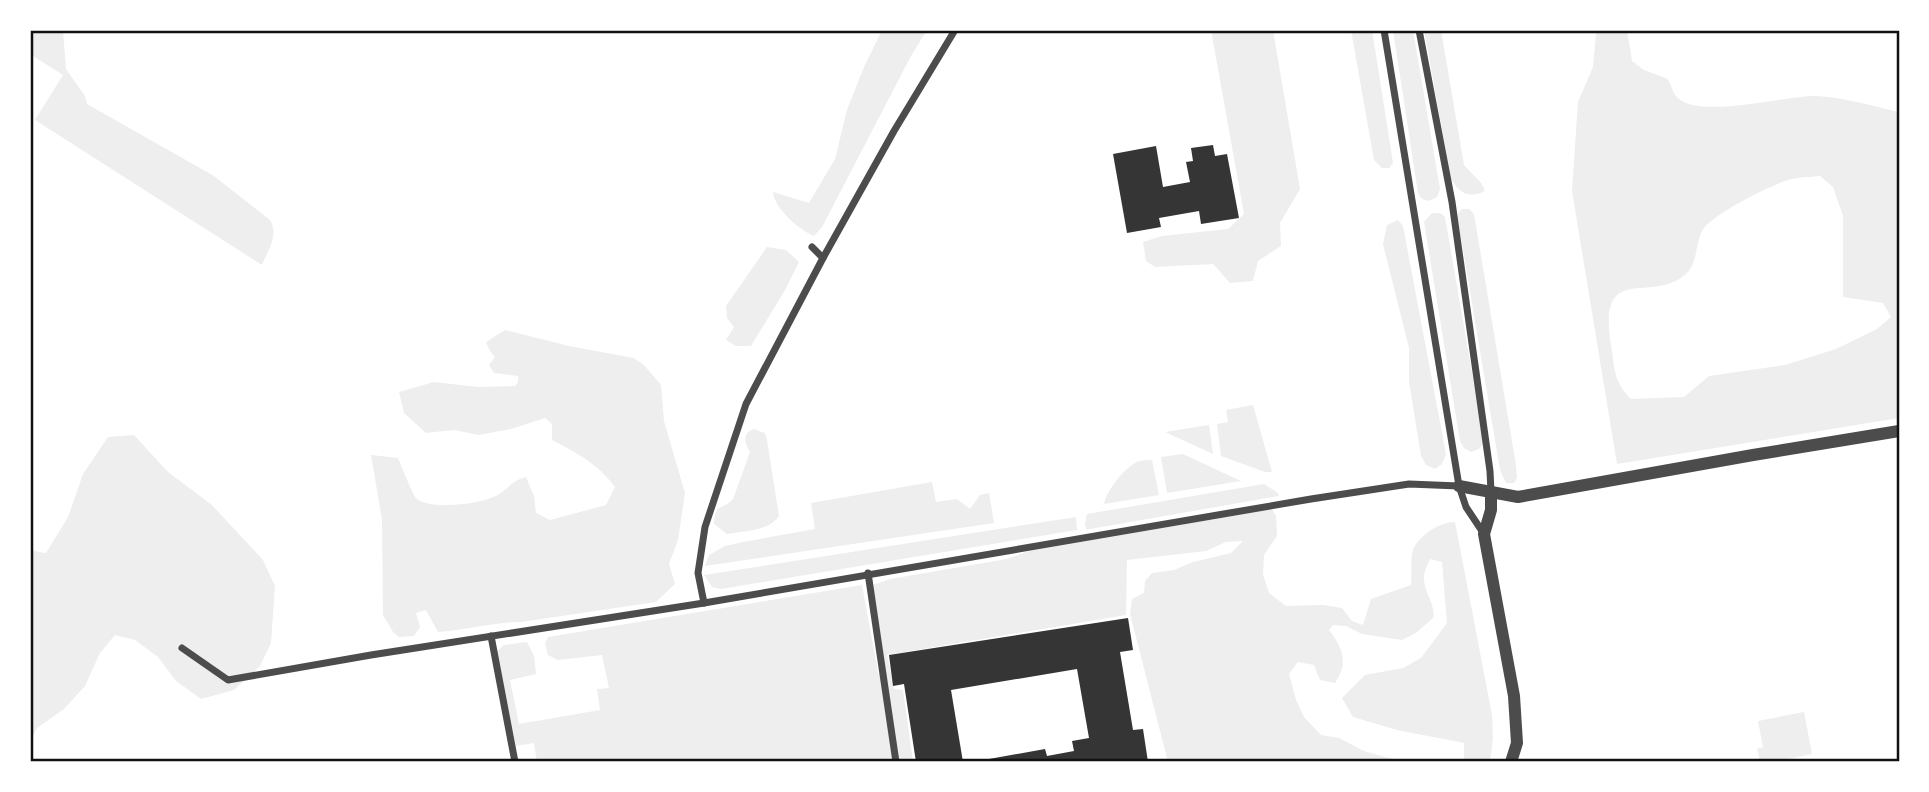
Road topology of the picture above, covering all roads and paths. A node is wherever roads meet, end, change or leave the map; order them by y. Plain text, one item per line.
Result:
1 (955, 30) edge
2 (1384, 30) edge
3 (1419, 30) edge
4 (812, 247) dead end
5 (824, 258) junction
6 (1899, 431) edge
7 (1459, 486) junction
8 (1491, 493) junction
9 (1484, 534) junction
10 (868, 573) junction
11 (704, 603) junction
12 (491, 636) junction
13 (182, 648) dead end
14 (1513, 759) edge
15 (515, 762) edge
16 (896, 762) edge

1 - 5 street
2 - 7 street
3 - 8 street
4 - 5 street
5 - 11 street
6 - 8 street
7 - 8 street
7 - 9 street
7 - 10 street
8 - 9 street
9 - 14 street
10 - 11 street
10 - 16 street
11 - 12 street
12 - 13 street
12 - 15 street

